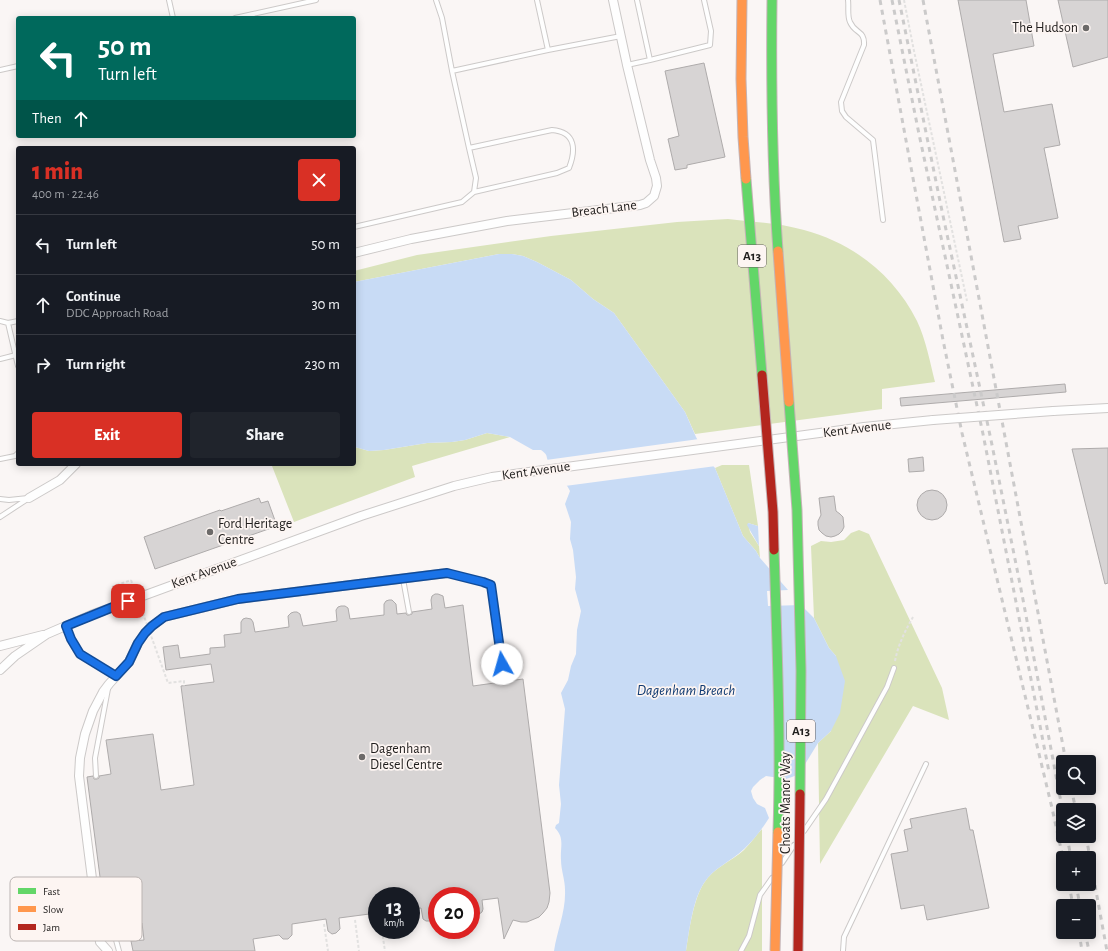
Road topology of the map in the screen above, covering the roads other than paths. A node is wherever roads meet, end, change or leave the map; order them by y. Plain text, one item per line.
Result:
1 (169, 0) edge
2 (290, 0) edge
3 (316, 0) edge
4 (436, 0) edge
5 (537, 0) edge
6 (613, 0) edge
7 (636, 0) edge
8 (704, 0) edge
9 (742, 0) edge
10 (772, 0) edge
11 (848, 0) edge
12 (292, 6) junction
13 (173, 16) edge
14 (245, 16) edge
15 (622, 36) junction
16 (548, 50) junction
17 (650, 60) junction
18 (627, 65) junction
19 (16, 66) edge
20 (0, 70) edge
21 (452, 71) junction
22 (469, 148) junction
23 (474, 192) junction
24 (883, 220) dead end
25 (356, 227) edge
26 (356, 253) edge
27 (0, 321) edge
28 (16, 321) edge
29 (8, 323) junction
30 (16, 355) joint
31 (0, 359) edge
32 (1108, 408) edge
33 (16, 455) edge
34 (0, 459) edge
35 (74, 466) edge
36 (29, 498) junction
37 (0, 500) edge
38 (0, 516) edge
39 (447, 573) joint
40 (403, 579) junction
41 (409, 612) dead end
42 (66, 626) junction
43 (47, 634) junction
44 (0, 646) edge
45 (502, 664) dead end
46 (894, 668) road end
47 (0, 670) edge
48 (116, 676) junction
49 (109, 684) junction
50 (926, 764) dead end
51 (96, 776) dead end
52 (92, 877) edge
53 (100, 941) edge
54 (116, 941) edge
55 (108, 951) edge
56 (119, 951) edge
57 (742, 951) edge
58 (775, 951) edge
59 (798, 951) edge
60 (843, 951) edge

1 - 13 lane
2 - 12 lane
3 - 12 lane
4 - 21 lane
5 - 16 lane
6 - 15 street, Breach Lane
7 - 17 lane
8 - 17 lane
9 - 58 highway, Choats Manor Way / A13, bridge
10 - 59 highway, Choats Manor Way / A13, bridge
11 - 24 lane
12 - 14 lane
15 - 16 lane
15 - 18 street, Breach Lane
16 - 21 lane
17 - 18 lane
18 - 26 street, Breach Lane
19 - 20 lane
21 - 22 lane
22 - 23 lane
22 - 23 lane
23 - 25 lane
27 - 29 lane
28 - 29 lane
29 - 30 lane
30 - 31 lane
32 - 42 street, Kent Avenue, bridge
33 - 34 lane
35 - 36 street
36 - 37 lane
36 - 38 lane
39 - 40 street
39 - 45 lane
40 - 41 lane
40 - 48 street
42 - 43 street, Kent Avenue
42 - 48 lane
43 - 44 street
43 - 47 street, Kent Avenue
46 - 57 lane
48 - 49 street
49 - 51 lane
49 - 52 street
50 - 60 lane
53 - 55 street
54 - 56 lane

